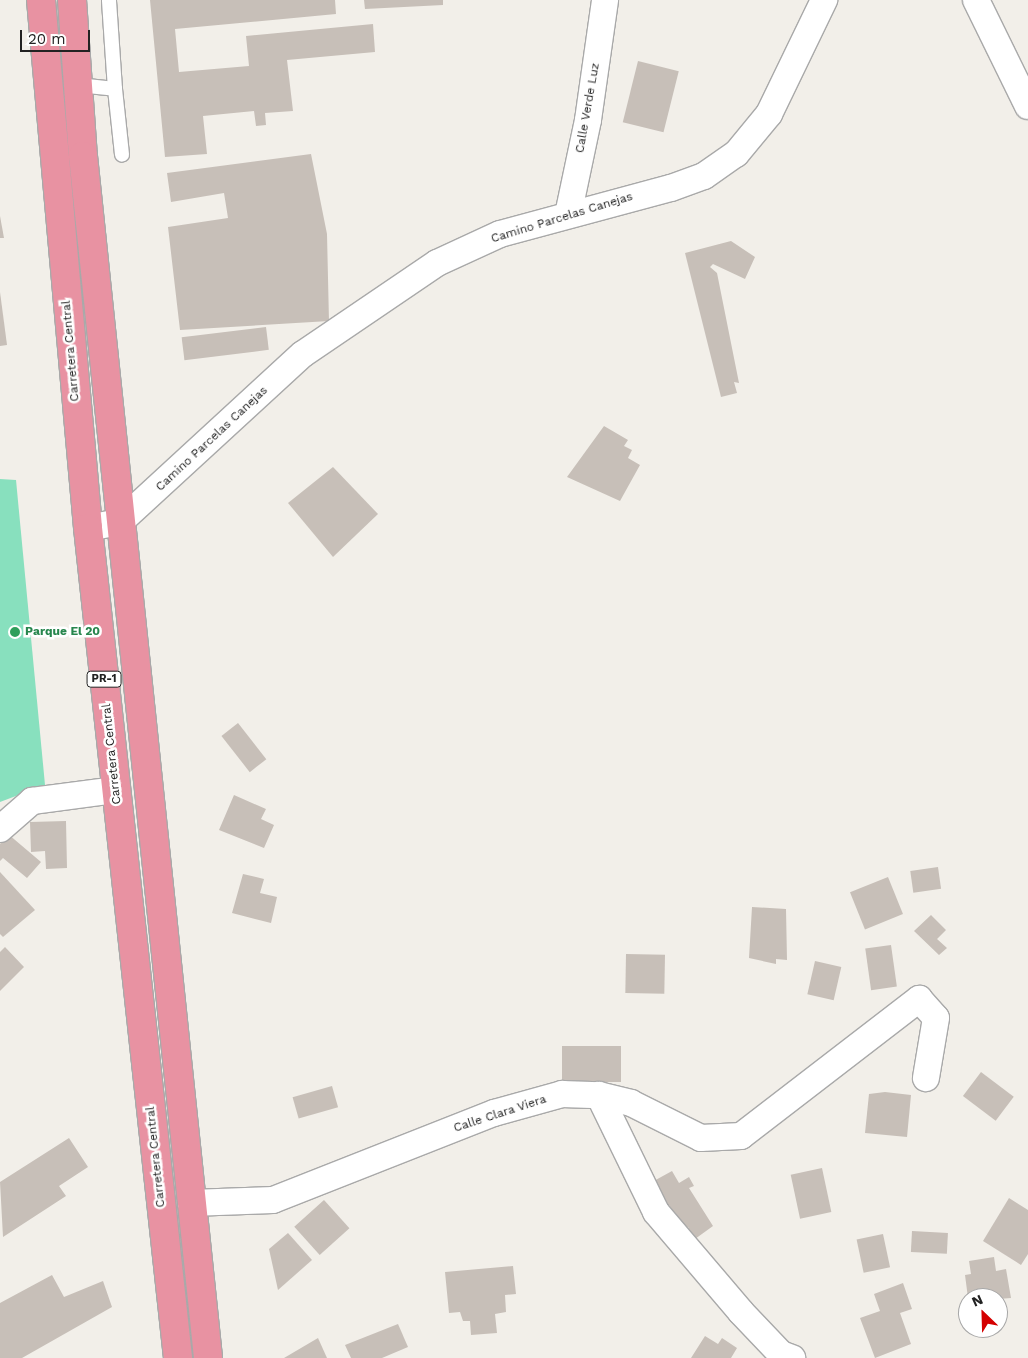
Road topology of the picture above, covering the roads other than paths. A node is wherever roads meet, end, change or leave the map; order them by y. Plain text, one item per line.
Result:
1 (41, 0) edge
2 (72, 0) edge
3 (109, 0) edge
4 (605, 0) edge
5 (824, 0) edge
6 (976, 0) edge
7 (78, 85) junction
8 (115, 89) junction
9 (1028, 106) edge
10 (122, 155) dead end
11 (568, 215) junction
12 (120, 522) junction
13 (88, 528) junction
14 (116, 790) junction
15 (0, 829) edge
16 (926, 1078) dead end
17 (599, 1095) junction
18 (191, 1203) junction
19 (178, 1358) edge
20 (208, 1358) edge
21 (792, 1358) edge

1 - 13 highway, Carretera Central / PR-1
2 - 7 highway, PR-1
3 - 8 lane
4 - 11 street, Calle Verde Luz
5 - 11 street, Camino Parcelas Canejas
6 - 9 street
7 - 8 lane
7 - 12 highway, PR-1
8 - 10 lane
11 - 12 street, Camino Parcelas Canejas
12 - 13 street
12 - 18 highway, PR-1
13 - 14 highway, Carretera Central / PR-1
14 - 15 street
14 - 19 highway, Carretera Central / PR-1
16 - 17 street, Calle Clara Viera
17 - 18 street, Calle Clara Viera
17 - 21 street
18 - 20 highway, PR-1

